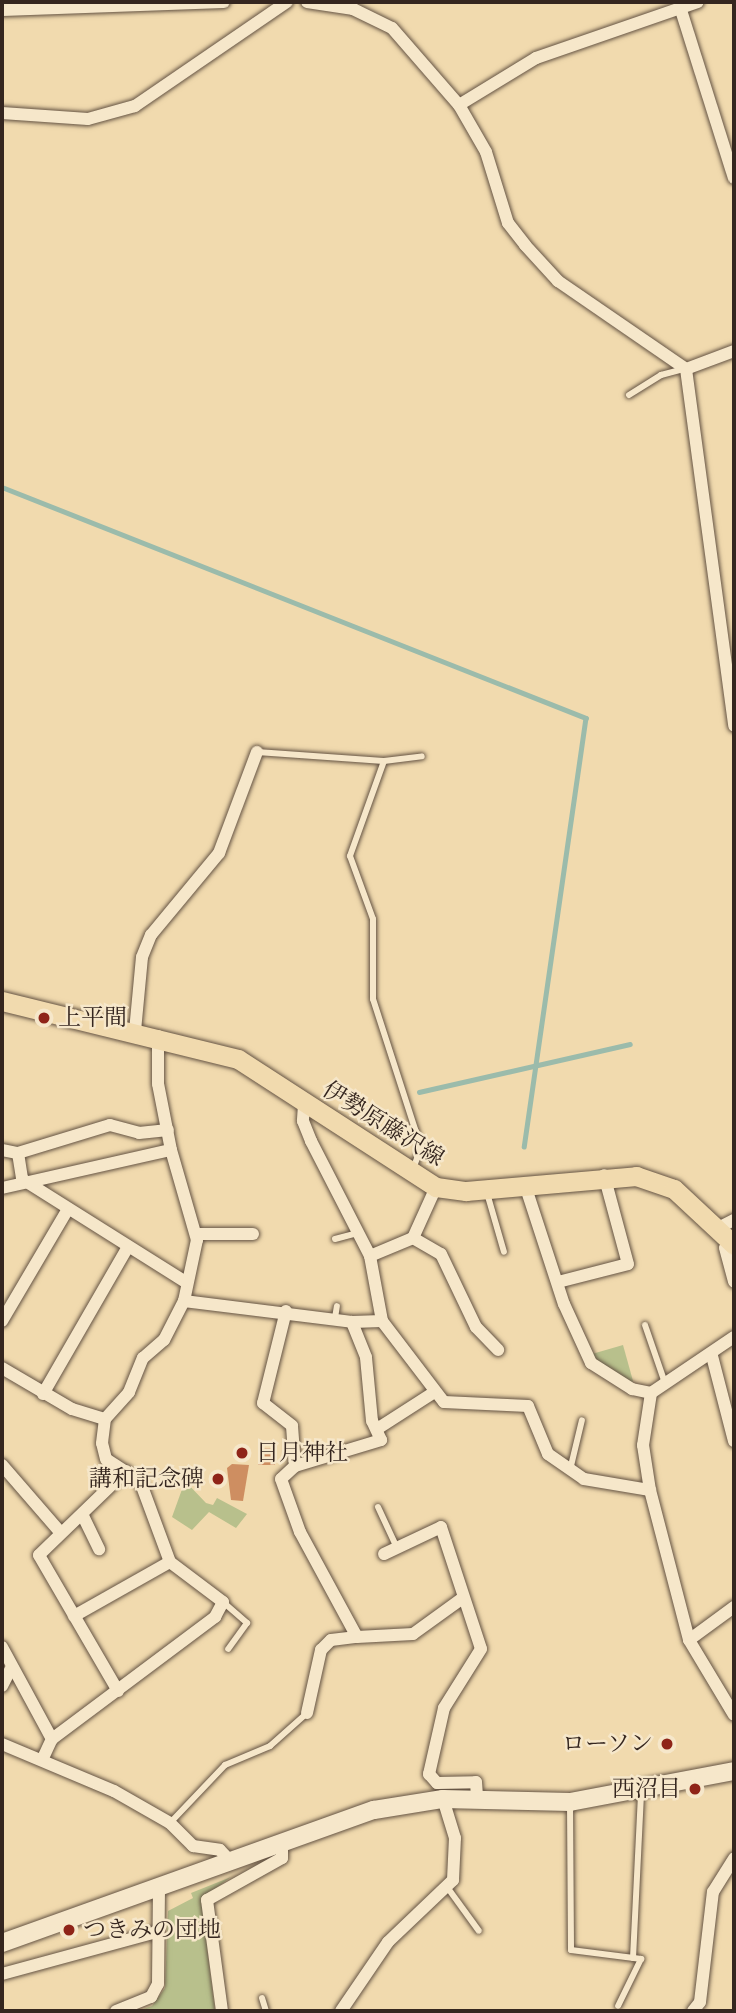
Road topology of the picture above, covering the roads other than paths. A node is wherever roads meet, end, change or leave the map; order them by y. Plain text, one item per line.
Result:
1 (224, 2) edge
2 (287, 2) edge
3 (307, 2) edge
4 (698, 2) edge
5 (680, 8) junction
6 (2, 10) edge
7 (459, 105) junction
8 (2, 113) edge
9 (734, 178) edge
10 (734, 351) edge
11 (686, 369) junction
12 (629, 395) dead end
13 (734, 726) edge
14 (257, 752) joint
15 (422, 756) dead end
16 (384, 761) junction
17 (2, 1000) edge
18 (135, 1031) junction
19 (158, 1036) junction
20 (304, 1105) junction
21 (168, 1130) junction
22 (2, 1150) edge
23 (171, 1150) junction
24 (18, 1153) junction
25 (411, 1174) junction
26 (604, 1175) junction
27 (22, 1179) junction
28 (525, 1185) junction
29 (436, 1187) junction
30 (2, 1188) edge
31 (486, 1189) junction
32 (68, 1209) junction
33 (360, 1232) junction
34 (729, 1233) edge
35 (197, 1234) junction
36 (253, 1234) dead end
37 (413, 1238) junction
38 (335, 1239) dead end
39 (128, 1247) junction
40 (504, 1252) dead end
41 (370, 1256) junction
42 (558, 1282) junction
43 (734, 1282) edge
44 (187, 1283) junction
45 (184, 1301) junction
46 (286, 1311) junction
47 (2, 1321) edge
48 (382, 1321) junction
49 (352, 1322) junction
50 (645, 1325) dead end
51 (502, 1332) dead end
52 (734, 1337) edge
53 (712, 1356) junction
54 (3, 1370) edge
55 (665, 1383) junction
56 (433, 1393) junction
57 (651, 1393) junction
58 (43, 1394) junction
59 (105, 1419) junction
60 (582, 1420) dead end
61 (377, 1429) junction
62 (734, 1441) edge
63 (2, 1465) edge
64 (295, 1466) junction
65 (570, 1469) junction
66 (126, 1471) junction
67 (650, 1490) junction
68 (378, 1507) dead end
69 (83, 1516) junction
70 (61, 1533) junction
71 (397, 1548) junction
72 (99, 1549) dead end
73 (384, 1554) dead end
74 (170, 1562) junction
75 (463, 1598) junction
76 (223, 1602) junction
77 (734, 1607) edge
78 (74, 1616) junction
79 (357, 1637) junction
80 (689, 1640) junction
81 (2, 1647) edge
82 (228, 1649) dead end
83 (11, 1668) junction
84 (2, 1686) edge
85 (118, 1691) junction
86 (307, 1713) joint
87 (734, 1715) edge
88 (52, 1739) junction
89 (2, 1744) edge
90 (43, 1758) junction
91 (734, 1771) edge
92 (641, 1790) junction
93 (477, 1798) junction
94 (443, 1799) junction
95 (570, 1802) junction
96 (170, 1824) junction
97 (282, 1843) junction
98 (734, 1858) edge
99 (232, 1863) junction
100 (447, 1887) junction
101 (159, 1888) junction
102 (480, 1931) dead end
103 (157, 1932) junction
104 (2, 1943) edge
105 (633, 1958) junction
106 (2, 1974) edge
107 (262, 1998) dead end
108 (618, 2006) dead end
109 (118, 2011) edge
110 (222, 2011) edge
111 (266, 2011) edge
112 (341, 2011) edge
113 (693, 2011) edge

1 - 6 street
2 - 8 street
3 - 7 street
4 - 5 street
5 - 7 street
5 - 9 street
7 - 11 street
10 - 11 street
11 - 12 lane
11 - 13 street
14 - 16 lane
14 - 18 street
15 - 16 lane
16 - 25 lane
17 - 18 main road, 伊勢原藤沢線
18 - 19 main road, 伊勢原藤沢線
19 - 20 main road, 伊勢原藤沢線
19 - 21 street
20 - 25 main road, 伊勢原藤沢線
20 - 33 street
21 - 23 street
21 - 24 street
22 - 24 street
23 - 27 street
23 - 35 street
24 - 27 street
25 - 29 main road, 伊勢原藤沢線
26 - 28 main road, 伊勢原藤沢線
26 - 34 main road, 伊勢原藤沢線
26 - 42 street
27 - 30 street
27 - 32 street
28 - 31 main road, 伊勢原藤沢線
28 - 42 street
29 - 31 main road, 伊勢原藤沢線
29 - 37 street
31 - 40 lane
32 - 39 street
32 - 47 street
33 - 38 lane
33 - 41 street
34 - 43 street
35 - 36 street
35 - 44 street
37 - 41 street
37 - 51 street
39 - 44 street
39 - 58 street
41 - 48 street
42 - 57 street
44 - 45 street
45 - 46 street
45 - 59 street
46 - 49 street
46 - 64 street
48 - 49 street
48 - 56 street
49 - 61 street
50 - 55 lane
52 - 53 street
53 - 55 street
53 - 62 street
54 - 58 street
55 - 57 street
56 - 61 street
56 - 65 street
57 - 67 street
58 - 59 street
59 - 66 street
60 - 65 lane
61 - 64 street
63 - 70 street
64 - 79 street
65 - 67 street
66 - 69 street
66 - 74 street
67 - 80 street
68 - 71 lane
69 - 70 street
69 - 72 street
70 - 78 street
71 - 73 street
71 - 75 street
74 - 76 street
74 - 78 street
75 - 79 street
75 - 93 street
76 - 82 lane
76 - 85 street
77 - 80 street
78 - 85 street
79 - 86 street
80 - 87 street
81 - 83 street
83 - 84 street
83 - 88 street
85 - 88 street
86 - 96 lane
88 - 90 street
89 - 90 street
90 - 96 street
91 - 92 street
92 - 95 street
92 - 105 lane
93 - 94 street
93 - 95 street
94 - 97 street
94 - 100 street
95 - 105 lane
96 - 99 street
97 - 99 street
97 - 110 street
98 - 113 street
99 - 101 street
100 - 102 lane
100 - 112 street
101 - 103 street
101 - 104 street
103 - 106 street
103 - 109 street
105 - 108 lane
107 - 111 lane

